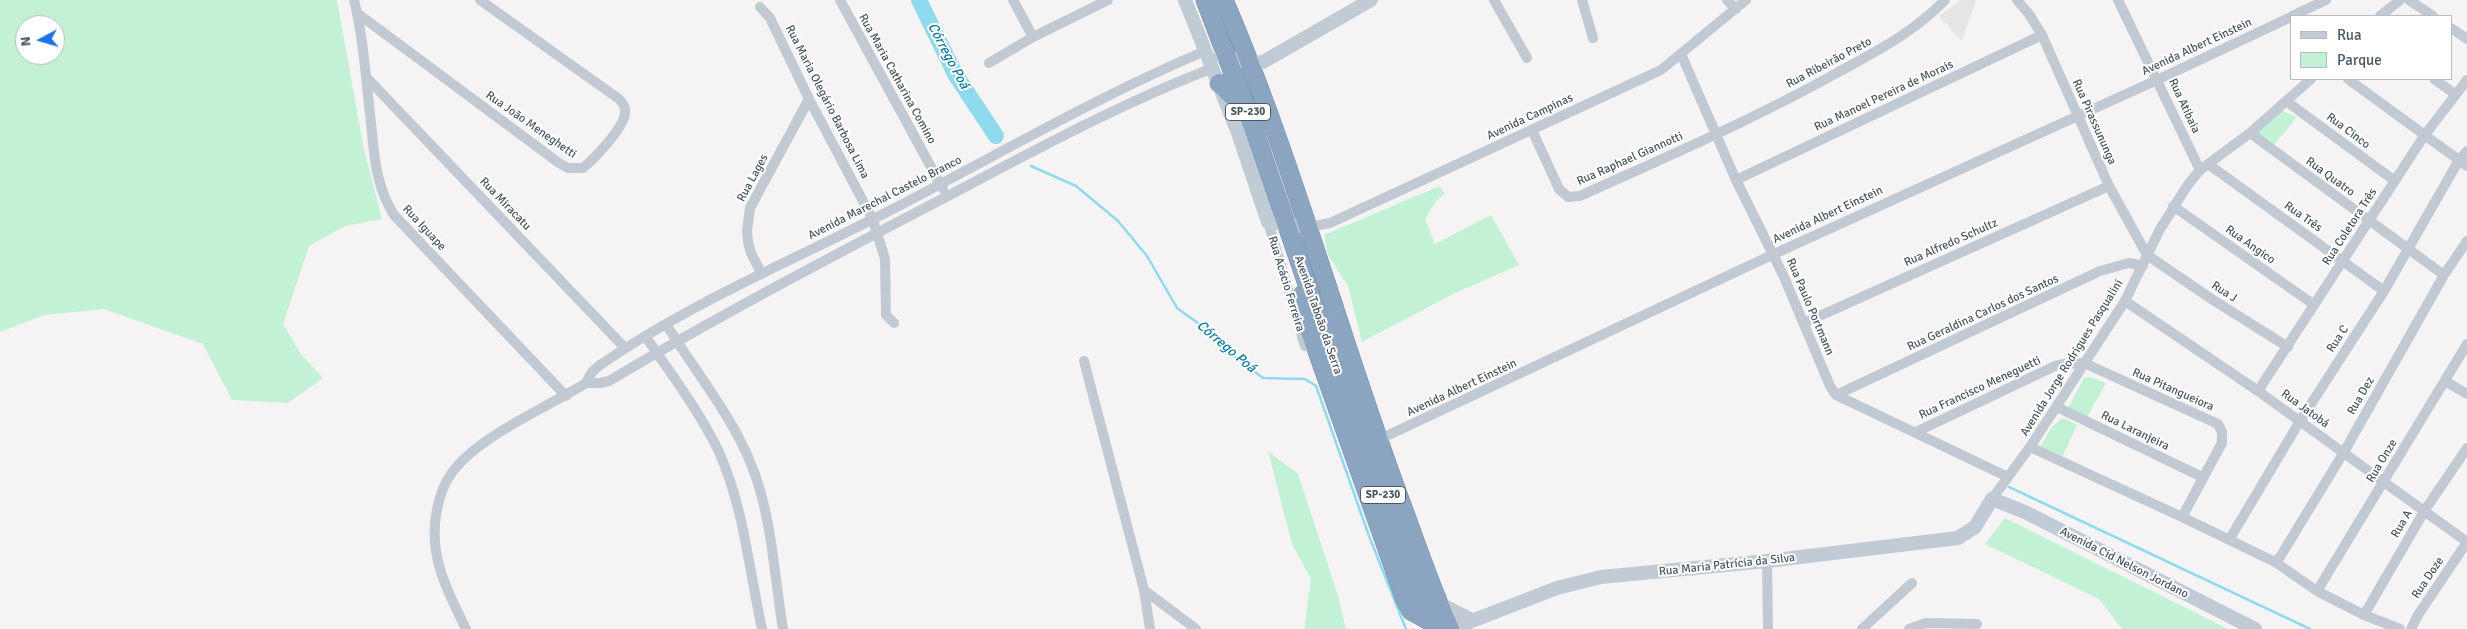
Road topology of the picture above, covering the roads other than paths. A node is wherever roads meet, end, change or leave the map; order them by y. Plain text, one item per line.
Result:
1 (354, 0) edge
2 (480, 0) edge
3 (840, 0) edge
4 (1013, 0) edge
5 (1185, 0) edge
6 (1205, 0) edge
7 (1224, 0) edge
8 (1371, 0) edge
9 (1494, 0) edge
10 (1582, 0) edge
11 (1727, 0) edge
12 (1746, 0) edge
13 (1945, 0) edge
14 (2017, 0) edge
15 (2118, 0) edge
16 (2326, 0) edge
17 (2400, 0) edge
18 (2409, 0) edge
19 (1103, 1) edge
20 (760, 7) dead end
21 (1736, 9) junction
22 (357, 13) junction
23 (2293, 15) edge
24 (2381, 15) edge
25 (2432, 15) edge
26 (2290, 16) edge
27 (2452, 29) edge
28 (2042, 35) junction
29 (1033, 37) junction
30 (1593, 38) dead end
31 (2467, 39) edge
32 (1205, 51) junction
33 (1681, 54) junction
34 (1227, 57) junction
35 (1527, 58) dead end
36 (989, 63) dead end
37 (1256, 68) junction
38 (1216, 76) junction
39 (366, 77) junction
40 (2158, 80) junction
41 (2310, 80) edge
42 (2349, 80) edge
43 (2435, 80) edge
44 (2467, 80) edge
45 (1120, 89) junction
46 (2455, 94) junction
47 (809, 99) junction
48 (2286, 101) junction
49 (1127, 104) junction
50 (1248, 112) junction
51 (2078, 115) junction
52 (1054, 125) junction
53 (1532, 130) junction
54 (2250, 133) junction
55 (1717, 134) junction
56 (2424, 136) junction
57 (1061, 137) junction
58 (2467, 151) edge
59 (991, 159) junction
60 (2463, 163) edge
61 (2204, 167) junction
62 (996, 170) junction
63 (1736, 180) junction
64 (2395, 181) junction
65 (940, 184) junction
66 (2109, 186) junction
67 (946, 196) junction
68 (2173, 206) junction
69 (873, 220) junction
70 (2369, 221) junction
71 (1268, 222) junction
72 (1287, 225) junction
73 (1308, 227) junction
74 (878, 233) junction
75 (2467, 241) edge
76 (2408, 248) junction
77 (1774, 254) junction
78 (2147, 255) junction
79 (2344, 261) junction
80 (2142, 266) junction
81 (761, 273) junction
82 (2444, 275) junction
83 (2384, 291) junction
84 (2126, 300) junction
85 (2313, 304) junction
86 (894, 323) dead end
87 (666, 324) junction
88 (1804, 324) junction
89 (646, 337) junction
90 (676, 341) junction
91 (2467, 344) edge
92 (1305, 346) dead end
93 (2288, 347) junction
94 (626, 348) junction
95 (656, 352) junction
96 (1084, 362) dead end
97 (2084, 364) junction
98 (2445, 381) junction
99 (586, 382) junction
100 (2258, 391) junction
101 (2467, 394) edge
102 (1836, 395) junction
103 (566, 396) junction
104 (2057, 407) junction
105 (2300, 421) junction
106 (1916, 432) junction
107 (1378, 440) junction
108 (2030, 447) junction
109 (2467, 448) edge
110 (2344, 452) junction
111 (2008, 477) junction
112 (2202, 477) junction
113 (2384, 481) junction
114 (1992, 499) junction
115 (2424, 510) junction
116 (2182, 517) junction
117 (2229, 540) junction
118 (2467, 542) edge
119 (1767, 562) junction
120 (2275, 562) junction
121 (1912, 583) dead end
122 (1144, 590) junction
123 (2317, 591) junction
124 (1438, 602) junction
125 (2364, 615) junction
126 (1474, 624) edge
127 (1978, 624) dead end
128 (1444, 628) edge
129 (466, 629) edge
130 (762, 629) edge
131 (783, 629) edge
132 (1150, 629) edge
133 (1196, 629) edge
134 (1768, 629) edge
135 (1862, 629) edge
136 (1909, 629) edge
137 (2255, 629) edge
138 (2400, 629) edge
139 (2411, 629) edge

1 - 22 street, Rua Iguape
2 - 22 street, Rua João Meneghetti
3 - 65 street, Rua Maria Catharina Comino
4 - 29 street
5 - 32 street, Rua Acácio Ferreira
6 - 34 highway, Avenida Taboão da Serra / SP-230
7 - 37 highway, Avenida Taboão da Serra / SP-230
8 - 37 street
9 - 35 street
10 - 30 street
11 - 21 street
12 - 21 street, Avenida Campinas
13 - 55 street, Rua Ribeirão Preto
14 - 28 street, Rua Pirassununga
15 - 40 street, Rua Atibaia
16 - 23 street, Avenida Albert Einstein
17 - 24 street
18 - 25 street
19 - 29 street
20 - 47 street, Rua Maria Olegário Barbosa Lima
21 - 33 street, Avenida Campinas
22 - 39 street, Rua Iguape
26 - 40 street, Avenida Albert Einstein
27 - 31 street
28 - 51 street, Rua Pirassununga
28 - 63 street, Rua Manoel Pereira de Morais
29 - 36 street
32 - 34 street
32 - 38 street, Rua Acácio Ferreira
32 - 45 street, Avenida Marechal Castelo Branco
33 - 53 street, Avenida Campinas
33 - 55 street, Rua Paulo Portmann
34 - 37 street
34 - 50 highway, Avenida Taboão da Serra / SP-230
37 - 73 highway, Avenida Taboão da Serra / SP-230
38 - 49 street, Avenida Marechal Castelo Branco
38 - 50 highway
38 - 71 street, Rua Acácio Ferreira
39 - 94 street, Rua Miracatu
39 - 103 street, Rua Iguape
40 - 51 street, Avenida Albert Einstein
40 - 61 street, Rua Atibaia
41 - 48 street, Avenida Jorge Rodrigues Pasqualini
42 - 56 street
43 - 46 street
44 - 46 street, Rua Coletora Três
45 - 49 street
45 - 52 street, Avenida Marechal Castelo Branco
46 - 56 street, Rua Coletora Três
47 - 69 street, Rua Maria Olegário Barbosa Lima
47 - 81 street, Rua Lages
48 - 54 street, Avenida Jorge Rodrigues Pasqualini
48 - 64 street, Rua Cinco
49 - 57 street, Avenida Marechal Castelo Branco
50 - 72 highway, Avenida Taboão da Serra / SP-230
51 - 66 street, Rua Pirassununga
51 - 77 street, Avenida Albert Einstein
52 - 57 street
52 - 59 street, Avenida Marechal Castelo Branco
53 - 55 street, Rua Raphael Giannotti
53 - 73 street, Avenida Campinas
54 - 61 street, Avenida Jorge Rodrigues Pasqualini
54 - 70 street, Rua Quatro
55 - 63 street, Rua Paulo Portmann
56 - 60 street
56 - 64 street, Rua Coletora Três
57 - 62 street, Avenida Marechal Castelo Branco
58 - 60 street, Rua C
59 - 62 street
59 - 65 street, Avenida Marechal Castelo Branco
60 - 76 street, Rua C
61 - 68 street, Avenida Jorge Rodrigues Pasqualini
61 - 79 street, Rua Três
62 - 67 street, Avenida Marechal Castelo Branco
63 - 77 street, Rua Paulo Portmann
64 - 70 street, Rua Coletora Três
65 - 67 street, Rua Maria Catharina Comino
65 - 69 street, Avenida Marechal Castelo Branco
66 - 78 street, Rua Pirassununga
66 - 88 street, Rua Alfredo Schultz
67 - 74 street, Avenida Marechal Castelo Branco
68 - 78 street, Avenida Jorge Rodrigues Pasqualini
68 - 85 street, Rua Angico
69 - 74 street, Rua Maria Olegário Barbosa Lima
69 - 81 street, Avenida Marechal Castelo Branco
70 - 76 street, Rua Quatro
70 - 79 street, Rua Coletora Três
71 - 72 street, Rua Acácio Ferreira
71 - 92 street, Rua Acácio Ferreira
72 - 73 street, Rua Acácio Ferreira
72 - 128 highway, Avenida Taboão da Serra / SP-230
73 - 107 highway, Avenida Taboão da Serra / SP-230
74 - 86 street, Rua Maria Olegário Barbosa Lima
74 - 90 street, Avenida Marechal Castelo Branco
75 - 82 street, Rua Dez
76 - 82 street, Rua Quatro
76 - 83 street, Rua C
77 - 88 street, Rua Paulo Portmann
77 - 107 street, Avenida Albert Einstein
78 - 80 street, Avenida Jorge Rodrigues Pasqualini
78 - 93 street, Rua J
79 - 83 street, Rua Três
79 - 85 street, Rua Coletora Três
80 - 84 street, Avenida Jorge Rodrigues Pasqualini
80 - 102 street, Rua Geraldina Carlos dos Santos
81 - 87 street, Avenida Marechal Castelo Branco
82 - 110 street, Rua Dez
83 - 105 street, Rua C
84 - 97 street, Avenida Jorge Rodrigues Pasqualini
84 - 100 street, Rua Jatobá
85 - 93 street, Rua Coletora Três
87 - 89 street, Avenida Marechal Castelo Branco
87 - 90 street
88 - 102 street, Rua Paulo Portmann
89 - 94 street, Avenida Marechal Castelo Branco
89 - 95 street
90 - 95 street, Avenida Marechal Castelo Branco
90 - 131 street
91 - 98 street, Rua Onze
93 - 100 street, Rua Coletora Três
94 - 99 street, Avenida Marechal Castelo Branco
95 - 99 street, Avenida Marechal Castelo Branco
95 - 130 street
96 - 122 street
97 - 104 street, Avenida Jorge Rodrigues Pasqualini
97 - 106 street, Rua Francisco Meneguetti
97 - 112 street, Rua Pitangueiora
98 - 101 street
98 - 113 street, Rua Onze
99 - 103 street, Avenida Marechal Castelo Branco
100 - 105 street, Rua Jatobá
102 - 106 street
103 - 129 street, Avenida Marechal Castelo Branco
104 - 108 street, Avenida Jorge Rodrigues Pasqualini
104 - 112 street, Rua Laranjeira
105 - 110 street, Rua Jatobá
105 - 117 street, Rua C
106 - 111 street
107 - 124 highway, Avenida Taboão da Serra / SP-230
108 - 111 street, Avenida Jorge Rodrigues Pasqualini
108 - 116 street
109 - 115 street, Rua A
110 - 113 street, Rua Jatobá
110 - 120 street, Rua Dez
111 - 114 street, Avenida Jorge Rodrigues Pasqualini
112 - 116 street, Rua Pitangueiora
113 - 115 street, Rua Jatobá
113 - 123 street, Rua Onze
114 - 119 street, Rua Maria Patrícia da Silva
114 - 137 street, Avenida Cid Nelson Jordano
115 - 118 street, Rua Jatobá
115 - 125 street, Rua A
116 - 117 street
117 - 120 street
118 - 139 street, Rua Doze
119 - 126 street, Rua Maria Patrícia da Silva
119 - 134 street
120 - 123 street
121 - 135 street
122 - 132 street
122 - 133 street
123 - 125 street
124 - 126 street
124 - 128 highway, Avenida Taboão da Serra / SP-230
125 - 138 street
126 - 128 street, Rua Maria Patrícia da Silva
127 - 136 street

